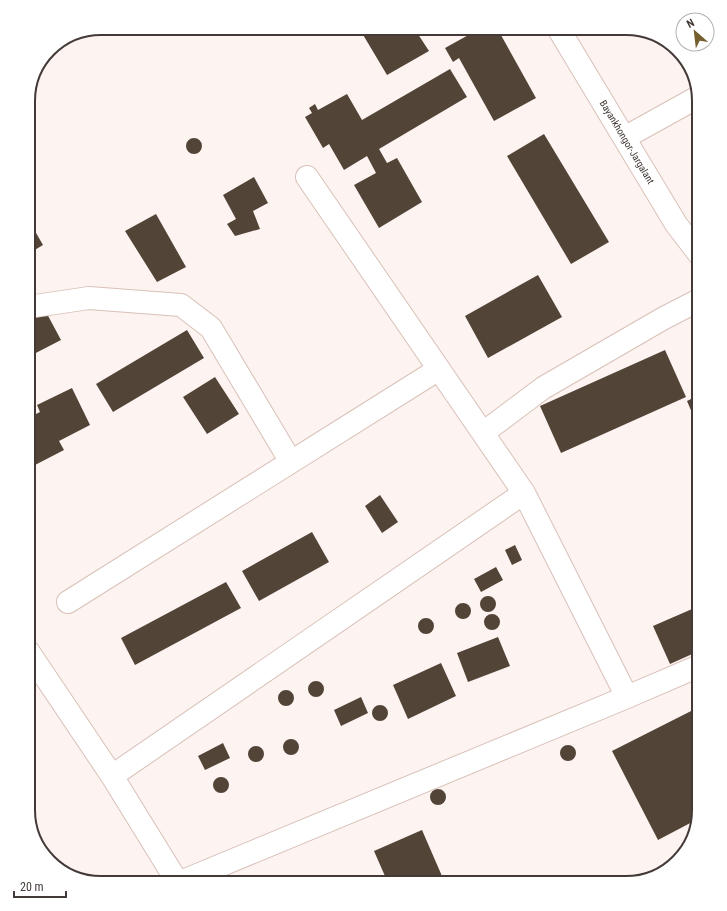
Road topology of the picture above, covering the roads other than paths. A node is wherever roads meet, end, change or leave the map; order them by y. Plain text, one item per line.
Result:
1 (562, 35) edge
2 (692, 100) edge
3 (624, 138) junction
4 (307, 177) dead end
5 (692, 245) edge
6 (692, 304) edge
7 (35, 306) edge
8 (439, 370) junction
9 (483, 433) junction
10 (291, 462) junction
11 (524, 493) junction
12 (68, 602) dead end
13 (35, 661) edge
14 (692, 669) edge
15 (627, 698) junction
16 (112, 776) junction
17 (174, 876) edge
18 (195, 876) edge

1 - 3 street, Bayankhongor-Jargalant
2 - 3 street
3 - 5 street, Bayankhongor-Jargalant
4 - 8 street
6 - 9 street
7 - 10 street
8 - 9 street
8 - 10 street
9 - 11 street
10 - 12 street
11 - 15 street
11 - 16 street
13 - 16 street
14 - 15 street
15 - 18 street
16 - 17 street

